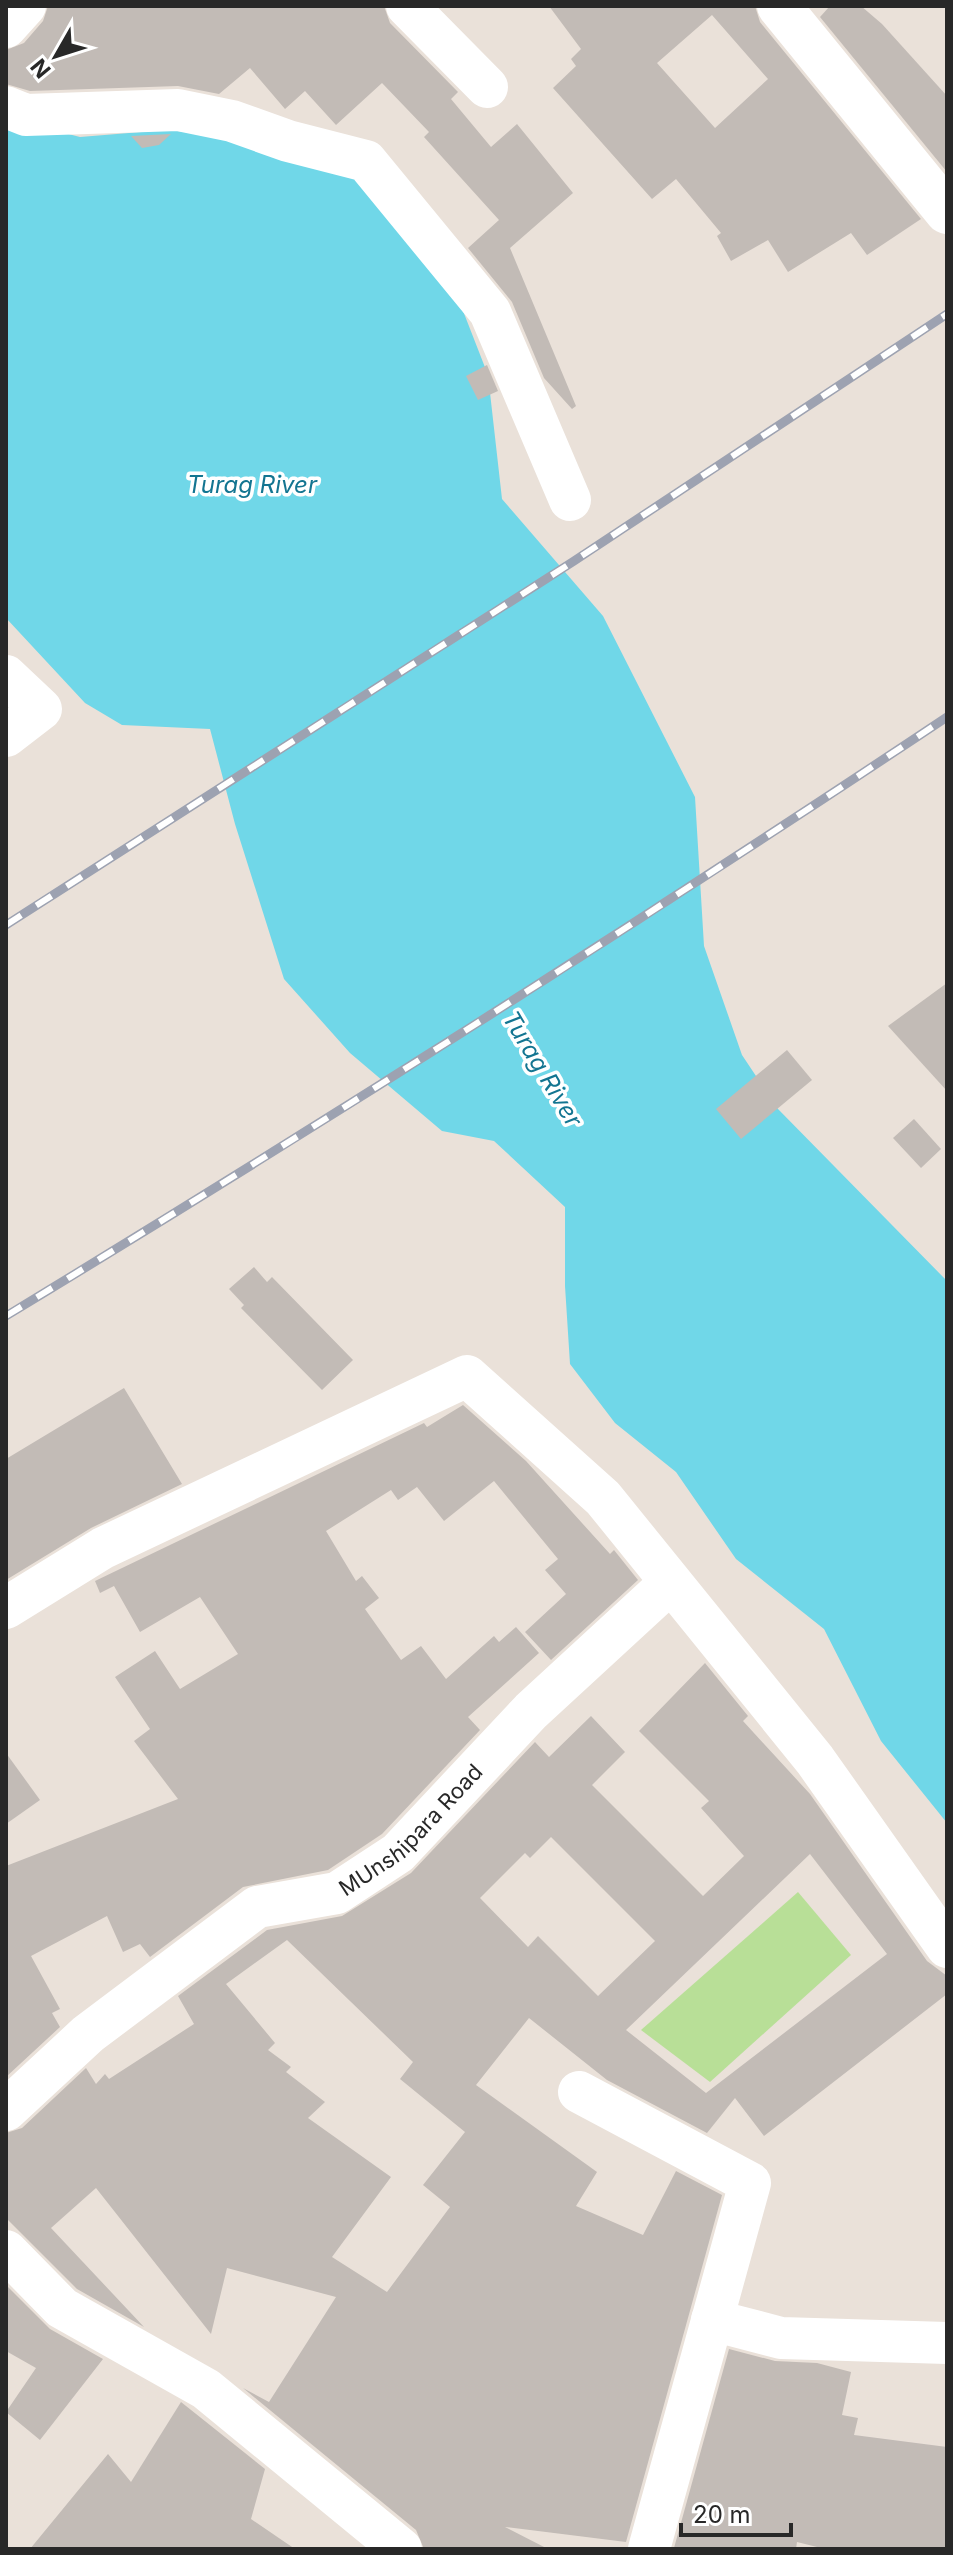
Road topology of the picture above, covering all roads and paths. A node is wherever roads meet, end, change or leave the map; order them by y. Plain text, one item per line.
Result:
1 (25, 6) edge
2 (408, 6) edge
3 (779, 6) edge
4 (6, 27) edge
5 (487, 87) dead end
6 (6, 107) edge
7 (947, 212) edge
8 (570, 500) dead end
9 (6, 676) edge
10 (6, 736) edge
11 (670, 1583) junction
12 (6, 1608) edge
13 (947, 1947) edge
14 (579, 2092) dead end
15 (6, 2110) edge
16 (6, 2251) edge
17 (712, 2320) junction
18 (947, 2343) edge
19 (401, 2549) edge
20 (649, 2549) edge

1 - 4 street
2 - 5 street
3 - 7 main road
6 - 8 street
9 - 10 street
11 - 12 street
11 - 13 street
11 - 15 street, MUnshipara Road
14 - 17 street
16 - 19 street
17 - 18 street
17 - 20 street

